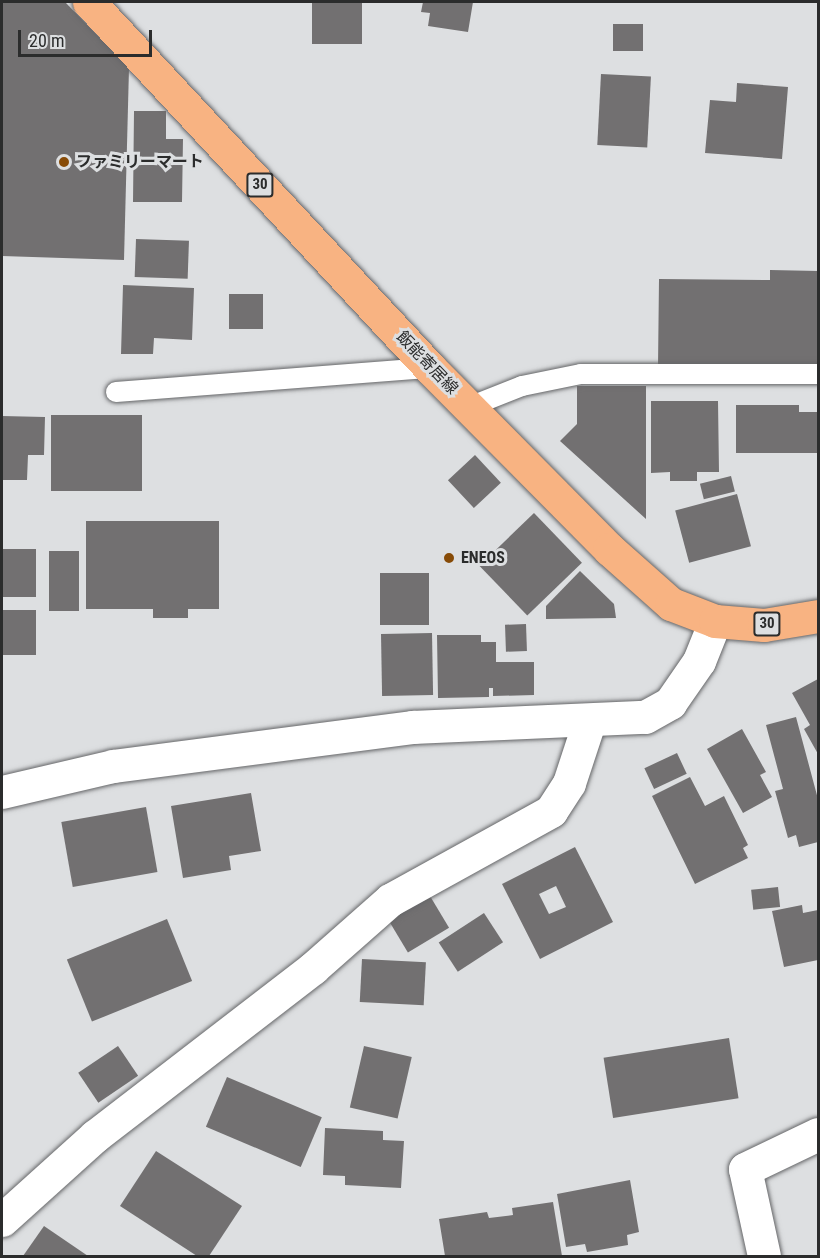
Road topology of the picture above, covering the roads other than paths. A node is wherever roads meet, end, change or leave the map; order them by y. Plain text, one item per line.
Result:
1 (89, 2) edge
2 (430, 368) junction
3 (819, 374) edge
4 (116, 392) dead end
5 (469, 407) junction
6 (819, 616) edge
7 (715, 621) junction
8 (589, 722) junction
9 (2, 792) edge
10 (819, 1134) edge
11 (2, 1221) edge
12 (764, 1257) edge

1 - 2 main road, 飯能寄居線 / 30
2 - 4 lane
2 - 5 main road, 飯能寄居線 / 30
3 - 5 lane
5 - 7 main road, 飯能寄居線 / 30
6 - 7 main road, 飯能寄居線 / 30
7 - 8 street
8 - 9 street
8 - 11 street
10 - 12 street

